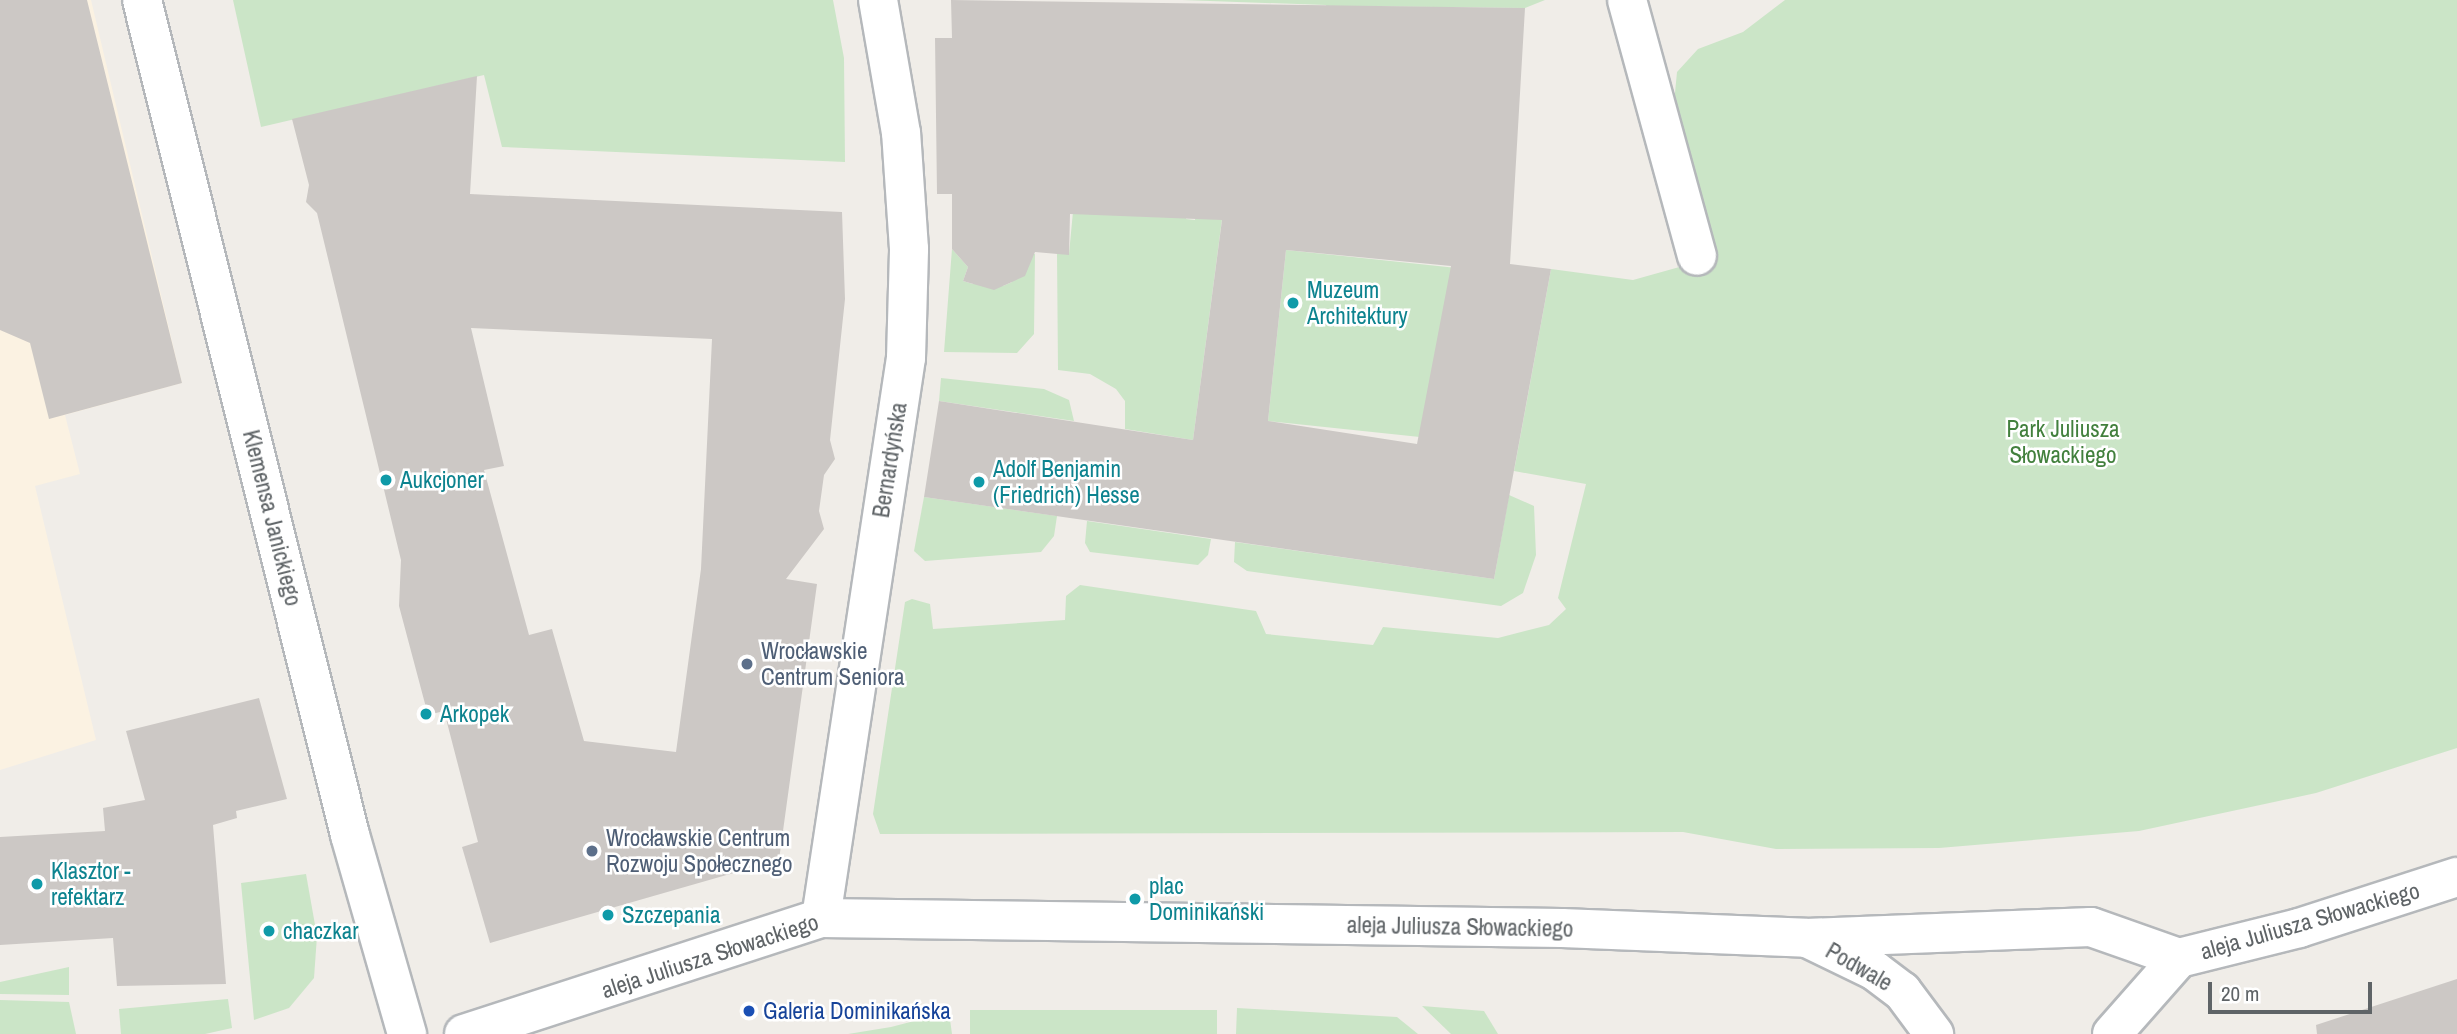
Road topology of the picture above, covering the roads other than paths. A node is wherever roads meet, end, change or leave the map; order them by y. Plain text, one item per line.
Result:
1 (142, 0) edge
2 (878, 0) edge
3 (1627, 0) edge
4 (1697, 257) dead end
5 (2457, 877) edge
6 (821, 918) junction
7 (1806, 937) junction
8 (2179, 958) junction
9 (407, 1034) edge
10 (464, 1034) edge
11 (1934, 1034) edge
12 (2112, 1034) edge

1 - 9 street, Klemensa Janickiego
2 - 6 street, Bernardyńska
3 - 4 street
5 - 8 street, aleja Juliusza Słowackiego
6 - 7 street, aleja Juliusza Słowackiego
6 - 10 street, aleja Juliusza Słowackiego
7 - 8 street, aleja Juliusza Słowackiego
7 - 11 street, Podwale
8 - 12 street

